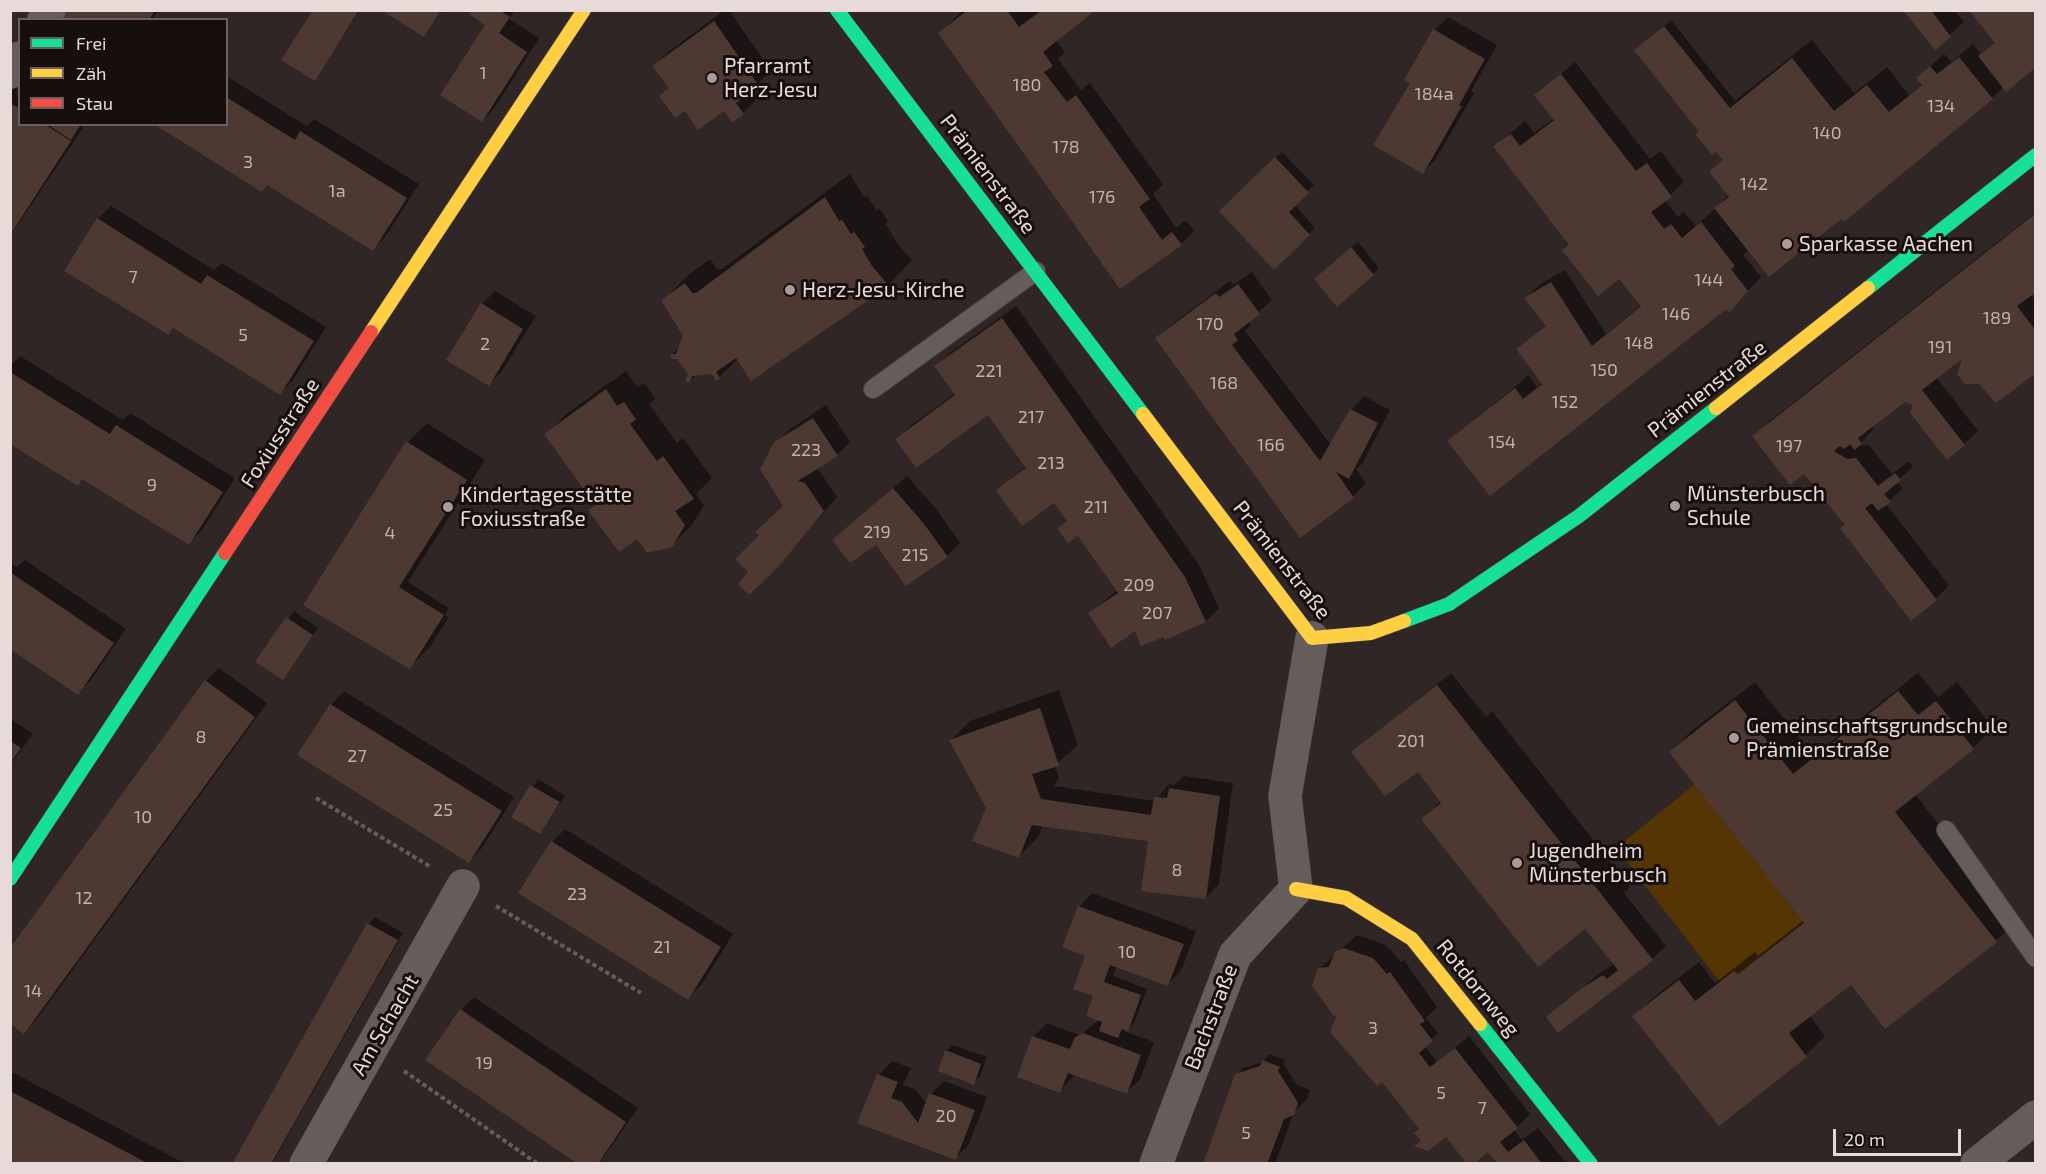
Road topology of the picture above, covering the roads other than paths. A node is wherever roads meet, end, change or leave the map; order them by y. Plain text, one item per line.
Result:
1 (584, 10) edge
2 (837, 10) edge
3 (2036, 155) edge
4 (1036, 271) junction
5 (873, 389) dead end
6 (1312, 638) junction
7 (1946, 830) dead end
8 (10, 879) edge
9 (463, 886) dead end
10 (1296, 889) junction
11 (2036, 958) edge
12 (2036, 1117) edge
13 (306, 1164) edge
14 (1156, 1164) edge
15 (1591, 1164) edge
16 (1977, 1164) edge

1 - 8 street, Foxiusstraße
2 - 4 street, Prämienstraße
3 - 6 street, Prämienstraße
4 - 5 lane
4 - 6 street, Prämienstraße
6 - 10 street
7 - 11 lane
9 - 13 street, Am Schacht
10 - 14 street, Bachstraße
10 - 15 street, Rotdornweg
12 - 16 street

